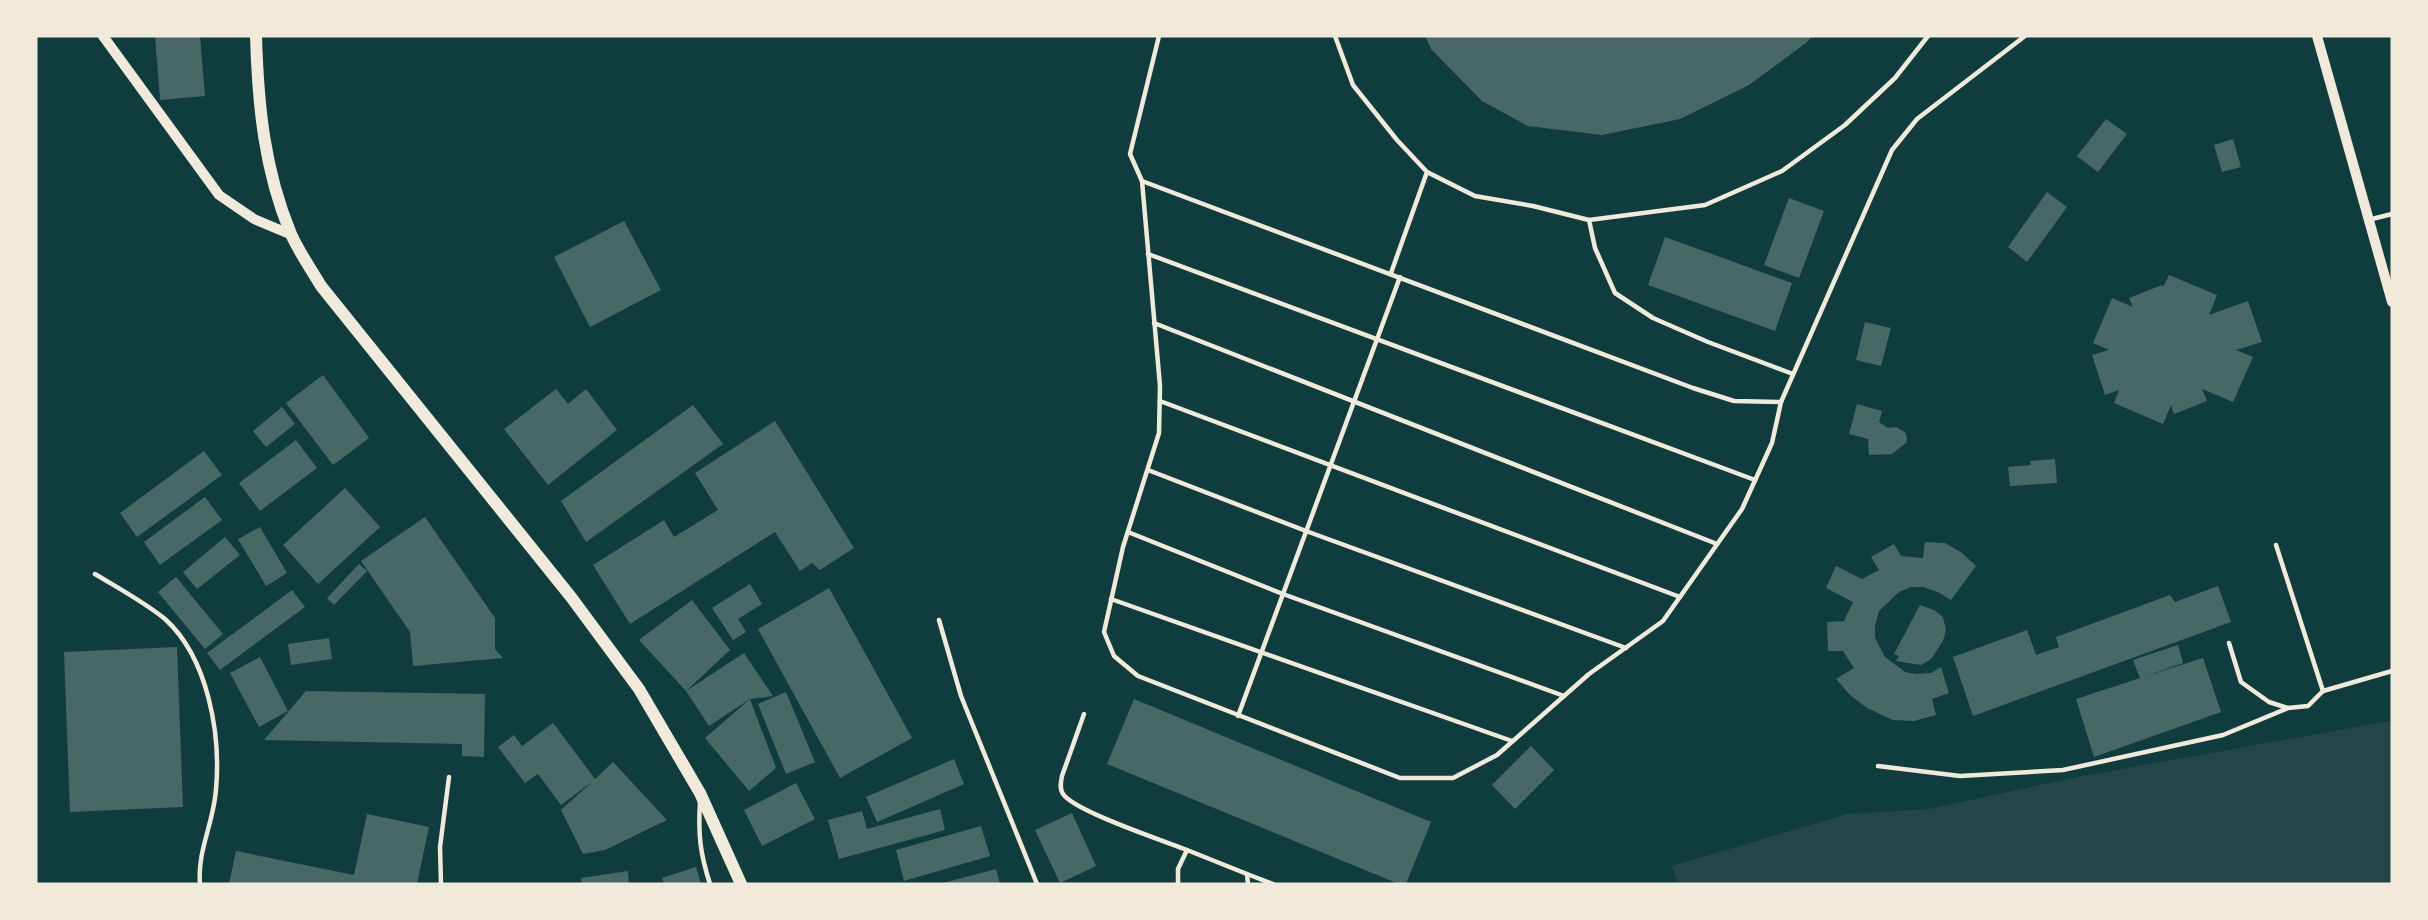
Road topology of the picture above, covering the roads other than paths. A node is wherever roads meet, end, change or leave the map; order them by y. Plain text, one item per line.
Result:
1 (103, 36) edge
2 (256, 36) edge
3 (1159, 36) edge
4 (1335, 36) edge
5 (1928, 36) edge
6 (2025, 36) edge
7 (2317, 36) edge
8 (1427, 172) junction
9 (1142, 181) junction
10 (2392, 214) edge
11 (1589, 220) junction
12 (2368, 220) junction
13 (292, 235) junction
14 (1148, 254) junction
15 (1391, 273) junction
16 (1400, 277) junction
17 (2392, 302) edge
18 (1154, 323) junction
19 (1377, 339) junction
20 (1793, 374) junction
21 (1160, 401) junction
22 (1354, 401) junction
23 (1781, 402) junction
24 (1330, 467) junction
25 (1148, 470) junction
26 (1755, 480) junction
27 (1306, 531) junction
28 (1128, 532) junction
29 (1718, 544) junction
30 (2276, 545) dead end
31 (95, 574) dead end
32 (1283, 594) junction
33 (1680, 597) junction
34 (1111, 600) junction
35 (939, 620) dead end
36 (2229, 643) dead end
37 (1626, 648) junction
38 (1261, 652) junction
39 (2392, 671) edge
40 (2323, 691) junction
41 (1564, 696) junction
42 (2288, 708) junction
43 (1084, 714) dead end
44 (1238, 716) junction
45 (1512, 741) junction
46 (1878, 766) dead end
47 (448, 777) dead end
48 (700, 793) junction
49 (1187, 850) junction
50 (1247, 874) junction
51 (200, 884) edge
52 (441, 884) edge
53 (710, 884) edge
54 (741, 884) edge
55 (1037, 884) edge
56 (1178, 884) edge
57 (1248, 884) edge
58 (1273, 884) edge

1 - 13 street
2 - 13 main road
3 - 9 lane
4 - 8 lane
5 - 11 lane
6 - 20 lane
7 - 12 street
8 - 11 lane
8 - 15 lane
9 - 14 lane
9 - 15 lane
10 - 12 lane
11 - 20 lane
12 - 17 street
13 - 48 main road
14 - 18 lane
14 - 19 lane
15 - 16 lane
16 - 19 lane
16 - 23 lane
18 - 21 lane
18 - 22 lane
19 - 22 lane
19 - 26 lane
20 - 23 lane
21 - 24 lane
21 - 25 lane
22 - 24 lane
22 - 29 lane
23 - 26 lane
24 - 27 lane
24 - 33 lane
25 - 27 lane
25 - 28 lane
26 - 29 lane
27 - 32 lane
27 - 37 lane
28 - 32 lane
28 - 34 lane
29 - 33 lane
30 - 40 lane
31 - 51 lane
32 - 38 lane
32 - 41 lane
33 - 37 lane
34 - 38 lane
34 - 44 lane
35 - 55 lane
36 - 42 lane
37 - 41 lane
38 - 44 lane
38 - 45 lane
39 - 40 lane
40 - 42 lane
41 - 45 lane
42 - 46 lane
43 - 49 lane
44 - 45 lane
47 - 52 lane
48 - 53 lane
48 - 54 main road
49 - 50 lane
49 - 56 lane
50 - 57 lane
50 - 58 lane

